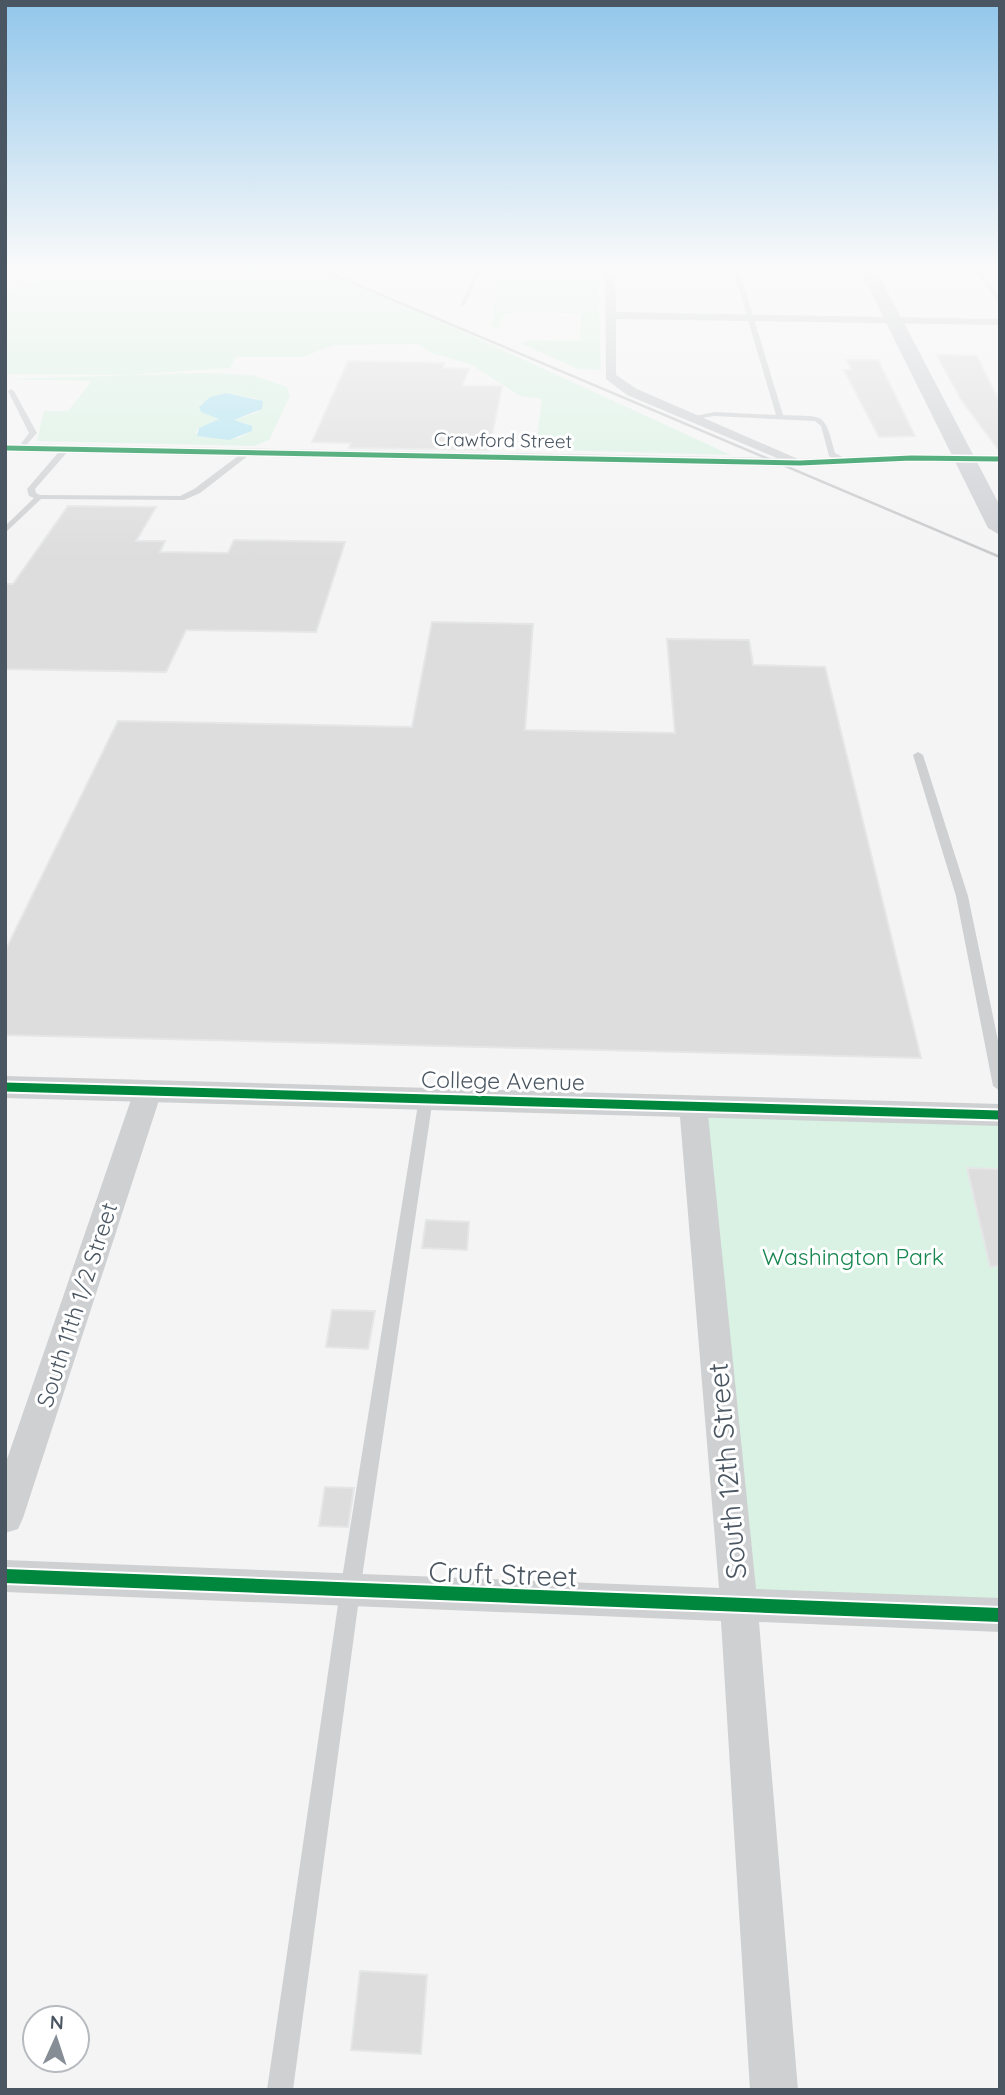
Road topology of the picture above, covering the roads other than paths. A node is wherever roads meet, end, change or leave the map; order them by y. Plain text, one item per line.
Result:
1 (610, 364) edge
2 (765, 364) edge
3 (916, 364) edge
4 (11, 391) dead end
5 (780, 416) junction
6 (695, 417) junction
7 (5, 448) edge
8 (22, 448) junction
9 (66, 449) junction
10 (249, 452) junction
11 (964, 459) junction
12 (1000, 459) edge
13 (845, 462) junction
14 (800, 463) junction
15 (39, 497) junction
16 (1000, 527) edge
17 (5, 531) edge
18 (918, 755) dead end
19 (1000, 1086) edge
20 (5, 1087) edge
21 (148, 1091) junction
22 (426, 1098) junction
23 (693, 1105) junction
24 (1000, 1115) edge
25 (5, 1518) edge
26 (5, 1576) edge
27 (350, 1591) junction
28 (739, 1606) junction
29 (1000, 1615) edge
30 (280, 2090) edge
31 (774, 2090) edge

1 - 6 street
2 - 5 lane
3 - 11 main road
4 - 8 lane
5 - 6 lane
5 - 13 lane
6 - 14 street
7 - 8 street, Crawford Street
8 - 9 street, Crawford Street
9 - 10 street, Crawford Street
9 - 15 lane
10 - 14 street, Crawford Street
10 - 15 lane
11 - 12 street, Crawford Street
11 - 13 street, Crawford Street
11 - 16 main road
13 - 14 street, Crawford Street
15 - 17 lane
18 - 19 lane
20 - 21 street, College Avenue
21 - 22 street, College Avenue
21 - 25 street, South 11th 1/2 Street
22 - 23 street, College Avenue
22 - 27 lane
23 - 24 street, College Avenue
23 - 28 street, South 12th Street
26 - 27 street, Cruft Street
27 - 28 street, Cruft Street
27 - 30 lane
28 - 29 street, Cruft Street
28 - 31 street, South 12th Street

